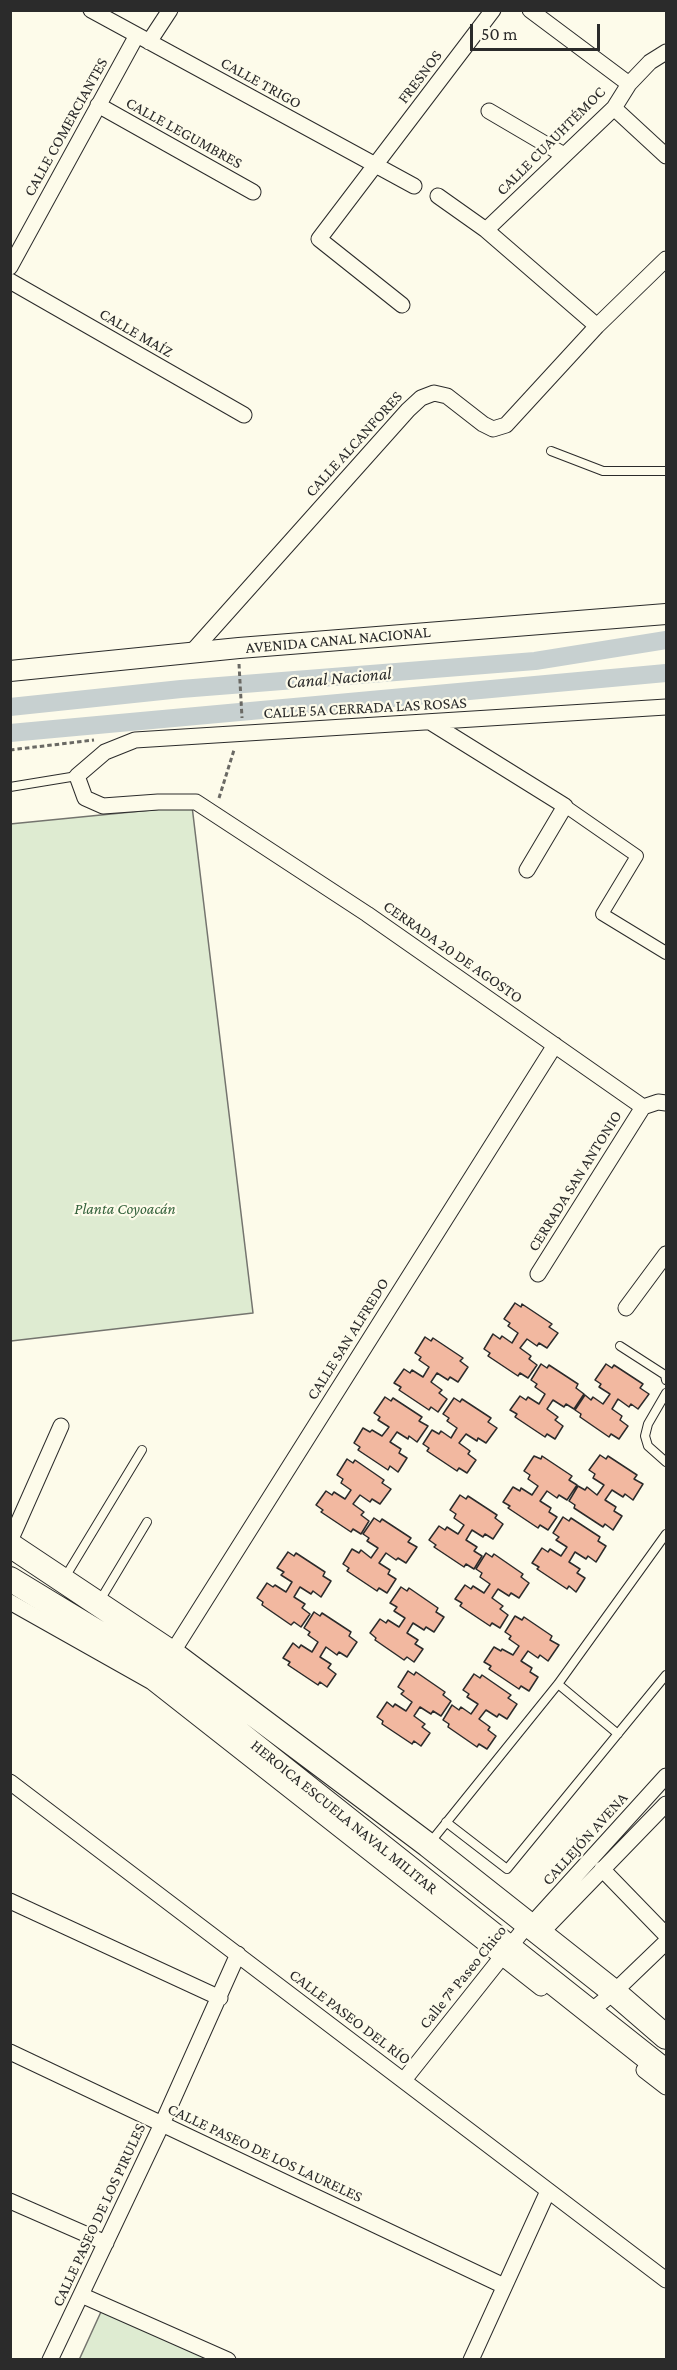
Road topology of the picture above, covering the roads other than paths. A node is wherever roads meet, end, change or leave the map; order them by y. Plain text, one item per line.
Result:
1 (91, 10) edge
2 (170, 10) edge
3 (493, 10) edge
4 (530, 10) edge
5 (143, 39) junction
6 (666, 52) edge
7 (629, 84) junction
8 (98, 105) junction
9 (614, 108) junction
10 (489, 111) dead end
11 (564, 155) junction
12 (666, 156) edge
13 (376, 166) junction
14 (414, 186) dead end
15 (254, 192) dead end
16 (438, 196) dead end
17 (486, 230) junction
18 (666, 259) edge
19 (10, 267) edge
20 (10, 281) edge
21 (402, 305) dead end
22 (597, 326) junction
23 (244, 415) dead end
24 (551, 452) dead end
25 (666, 471) edge
26 (666, 614) edge
27 (191, 653) junction
28 (10, 670) edge
29 (666, 707) edge
30 (430, 722) junction
31 (77, 776) junction
32 (10, 787) edge
33 (565, 806) junction
34 (527, 870) dead end
35 (666, 953) edge
36 (555, 1045) junction
37 (666, 1103) edge
38 (643, 1107) junction
39 (666, 1254) edge
40 (538, 1274) dead end
41 (626, 1308) dead end
42 (620, 1346) dead end
43 (666, 1380) edge
44 (666, 1393) edge
45 (61, 1426) dead end
46 (142, 1450) dead end
47 (666, 1462) edge
48 (147, 1522) dead end
49 (666, 1534) edge
50 (10, 1540) edge
51 (10, 1545) edge
52 (10, 1579) edge
53 (63, 1580) junction
54 (10, 1602) edge
55 (98, 1603) junction
56 (172, 1653) junction
57 (666, 1675) edge
58 (558, 1684) junction
59 (618, 1734) junction
60 (666, 1776) edge
61 (10, 1782) edge
62 (666, 1804) edge
63 (446, 1822) junction
64 (428, 1845) junction
65 (602, 1869) junction
66 (10, 1901) edge
67 (533, 1928) junction
68 (666, 1935) edge
69 (666, 1942) edge
70 (506, 1953) junction
71 (238, 1954) junction
72 (614, 1992) junction
73 (220, 1998) junction
74 (590, 2012) junction
75 (666, 2037) edge
76 (10, 2052) edge
77 (666, 2072) edge
78 (404, 2080) junction
79 (666, 2087) edge
80 (162, 2124) junction
81 (548, 2191) junction
82 (10, 2201) edge
83 (106, 2243) junction
84 (666, 2280) edge
85 (504, 2286) junction
86 (81, 2295) junction
87 (50, 2360) edge
88 (228, 2360) edge
89 (471, 2360) edge

1 - 5 street, CALLE TRIGO
2 - 5 street, CALLE COMERCIANTES
3 - 13 street, FRESNOS
4 - 7 street
5 - 8 street, CALLE COMERCIANTES
5 - 13 street, CALLE TRIGO
6 - 7 street, CALLE CUAUHTÉMOC
7 - 9 street, CALLE CUAUHTÉMOC
8 - 15 street, CALLE LEGUMBRES
8 - 19 street, CALLE COMERCIANTES
9 - 11 street, CALLE CUAUHTÉMOC
9 - 12 street
10 - 11 street
11 - 17 street, CALLE CUAUHTÉMOC
13 - 14 street, CALLE TRIGO
13 - 21 street, FRESNOS
16 - 17 street
17 - 22 street
18 - 22 street, CALLE ALCANFORES
20 - 23 street, CALLE MAÍZ
22 - 27 street, CALLE ALCANFORES
24 - 25 lane
26 - 27 street, AVENIDA CANAL NACIONAL
27 - 28 street, AVENIDA CANAL NACIONAL
29 - 30 street, CALLE 5A CERRADA LAS ROSAS
30 - 31 street, CALLE 5A CERRADA LAS ROSAS
30 - 33 street
31 - 32 lane
31 - 36 street, CERRADA 20 DE AGOSTO
33 - 34 street
33 - 35 street
36 - 38 street, CERRADA 20 DE AGOSTO
36 - 56 street, CALLE SAN ALFREDO
37 - 38 street
38 - 40 street, CERRADA SAN ANTONIO
39 - 41 street
42 - 43 lane
44 - 47 lane
45 - 50 street
46 - 53 lane
48 - 55 lane
49 - 58 lane
51 - 53 main road, HEROICA ESCUELA NAVAL MILITAR
52 - 70 main road, HEROICA ESCUELA NAVAL MILITAR
53 - 55 main road, HEROICA ESCUELA NAVAL MILITAR
54 - 70 street, HEROICA ESCUELA NAVAL MILITAR
55 - 56 main road, HEROICA ESCUELA NAVAL MILITAR
56 - 64 main road, HEROICA ESCUELA NAVAL MILITAR
57 - 59 lane
58 - 59 lane
58 - 63 lane
59 - 63 lane
60 - 67 street, CALLEJÓN AVENA
61 - 71 street, CALLE PASEO DEL RÍO
62 - 65 street
63 - 64 lane
64 - 67 main road, HEROICA ESCUELA NAVAL MILITAR
65 - 67 street
65 - 68 street
66 - 73 street
67 - 70 street, Calle 7ª Paseo Chico
67 - 72 main road, HEROICA ESCUELA NAVAL MILITAR
69 - 72 street
70 - 74 main road, HEROICA ESCUELA NAVAL MILITAR
70 - 78 street, Calle 7ª Paseo Chico
70 - 79 street, HEROICA ESCUELA NAVAL MILITAR
71 - 73 street, CALLE PASEO DE LOS PIRULES
71 - 78 street, CALLE PASEO DEL RÍO
72 - 74 street
72 - 75 main road, HEROICA ESCUELA NAVAL MILITAR
73 - 80 street, CALLE PASEO DE LOS PIRULES
74 - 77 main road, HEROICA ESCUELA NAVAL MILITAR
76 - 80 street, CALLE PASEO DE LOS LAURELES
78 - 81 street, CALLE PASEO DEL RÍO
80 - 83 street, CALLE PASEO DE LOS PIRULES
80 - 85 street, CALLE PASEO DE LOS LAURELES
81 - 84 street, CALLE PASEO DEL RÍO
81 - 85 street
82 - 83 street
83 - 86 street, CALLE PASEO DE LOS PIRULES
85 - 89 street
86 - 87 street, CALLE PASEO DE LOS PIRULES
86 - 88 street

